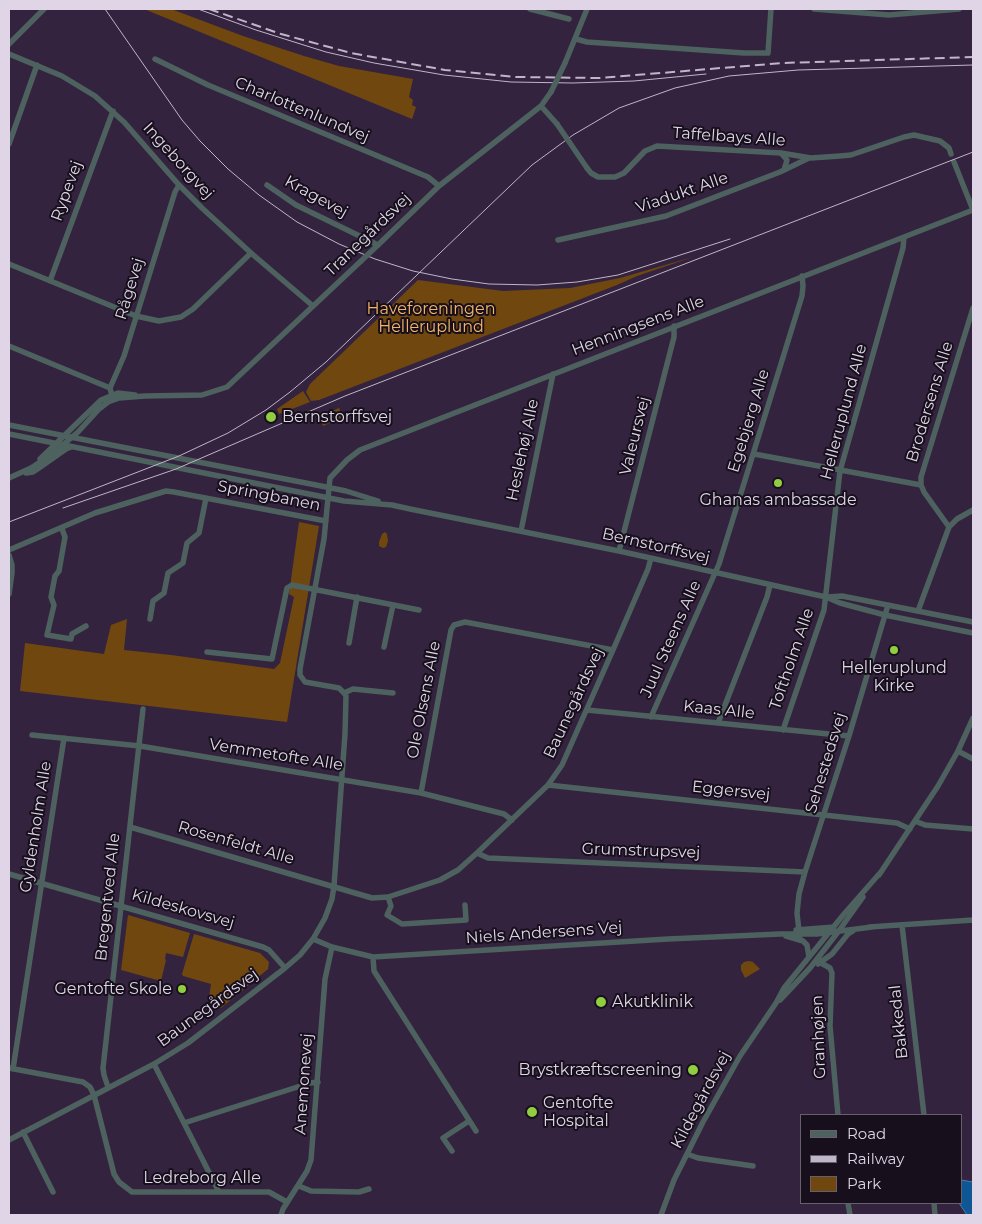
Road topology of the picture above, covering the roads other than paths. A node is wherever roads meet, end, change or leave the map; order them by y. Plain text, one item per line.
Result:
1 (44, 9) edge
2 (530, 9) edge
3 (587, 9) edge
4 (771, 9) edge
5 (814, 9) edge
6 (945, 9) edge
7 (959, 9) edge
8 (889, 12) edge
9 (569, 19) dead end
10 (576, 38) junction
11 (9, 44) edge
12 (9, 54) edge
13 (155, 59) dead end
14 (37, 65) junction
15 (541, 106) junction
16 (112, 111) junction
17 (9, 144) edge
18 (782, 153) junction
19 (951, 154) dead end
20 (810, 158) junction
21 (954, 162) dead end
22 (784, 170) junction
23 (179, 185) junction
24 (267, 185) dead end
25 (439, 186) junction
26 (973, 210) edge
27 (904, 237) junction
28 (558, 240) dead end
29 (378, 245) junction
30 (251, 253) junction
31 (9, 264) edge
32 (802, 276) junction
33 (50, 281) junction
34 (314, 306) junction
35 (973, 308) edge
36 (136, 316) junction
37 (674, 326) junction
38 (9, 346) edge
39 (553, 374) junction
40 (110, 388) junction
41 (112, 397) junction
42 (9, 425) edge
43 (9, 434) edge
44 (63, 436) junction
45 (71, 437) junction
46 (54, 444) junction
47 (62, 446) junction
48 (71, 448) junction
49 (754, 454) junction
50 (37, 464) junction
51 (840, 471) junction
52 (19, 474) junction
53 (9, 478) edge
54 (921, 485) junction
55 (329, 488) junction
56 (206, 498) junction
57 (328, 498) junction
58 (392, 505) junction
59 (973, 510) edge
60 (326, 521) junction
61 (949, 527) junction
62 (62, 528) junction
63 (520, 531) junction
64 (9, 550) edge
65 (619, 551) junction
66 (9, 555) edge
67 (651, 558) junction
68 (715, 573) junction
69 (770, 585) junction
70 (314, 589) junction
71 (9, 594) edge
72 (357, 597) junction
73 (826, 597) junction
74 (392, 604) junction
75 (888, 605) junction
76 (419, 610) dead end
77 (918, 611) junction
78 (885, 615) junction
79 (150, 618) dead end
80 (973, 622) edge
81 (86, 626) dead end
82 (973, 633) edge
83 (349, 642) dead end
84 (384, 647) dead end
85 (613, 650) junction
86 (207, 652) dead end
87 (344, 693) junction
88 (393, 693) dead end
89 (143, 709) dead end
90 (587, 710) junction
91 (651, 717) junction
92 (973, 718) edge
93 (718, 723) junction
94 (783, 730) junction
95 (32, 735) dead end
96 (849, 736) junction
97 (64, 738) junction
98 (140, 746) junction
99 (958, 751) junction
100 (973, 759) edge
101 (342, 780) junction
102 (548, 785) junction
103 (421, 793) junction
104 (824, 814) junction
105 (512, 820) junction
106 (915, 821) junction
107 (130, 827) junction
108 (973, 828) edge
109 (910, 830) junction
110 (477, 853) junction
111 (805, 872) junction
112 (880, 873) junction
113 (9, 874) edge
114 (41, 883) junction
115 (334, 886) junction
116 (388, 896) junction
117 (465, 904) dead end
118 (121, 906) junction
119 (973, 920) edge
120 (902, 925) junction
121 (833, 927) junction
122 (872, 927) junction
123 (840, 929) junction
124 (857, 929) junction
125 (828, 933) junction
126 (780, 934) junction
127 (799, 935) junction
128 (313, 939) junction
129 (332, 948) junction
130 (372, 957) junction
131 (809, 957) junction
132 (821, 963) junction
133 (285, 968) junction
134 (810, 968) junction
135 (776, 1003) junction
136 (154, 1064) junction
137 (11, 1068) edge
138 (318, 1082) junction
139 (108, 1087) junction
140 (94, 1094) junction
141 (838, 1114) edge
142 (924, 1114) edge
143 (469, 1121) junction
144 (184, 1123) junction
145 (476, 1131) dead end
146 (23, 1132) junction
147 (9, 1140) edge
148 (452, 1151) dead end
149 (687, 1154) junction
150 (753, 1166) dead end
151 (299, 1186) junction
152 (369, 1189) dead end
153 (54, 1192) dead end
154 (219, 1192) junction
155 (287, 1202) junction
156 (281, 1215) edge
157 (661, 1215) edge

1 - 11 street
2 - 9 street
3 - 10 street, Tranegårdsvej
4 - 10 street
5 - 8 street
6 - 7 street
6 - 8 street
10 - 15 street, Tranegårdsvej, bridge
12 - 14 street, Ingeborgvej
13 - 25 street, Charlottenlundvej
14 - 16 street, Ingeborgvej
14 - 17 street
15 - 18 street, Taffelbays Alle, bridge
15 - 25 street, Tranegårdsvej
16 - 23 street, Ingeborgvej
16 - 33 street, Rypevej
18 - 20 street, Taffelbays Alle
18 - 22 street
19 - 20 street, Taffelbays Alle
20 - 22 street, Viadukt Alle
21 - 26 street
22 - 28 street, Viadukt Alle
23 - 30 street, Ingeborgvej
23 - 36 street, Rågevej
24 - 29 street, Kragevej
25 - 29 street, Tranegårdsvej
26 - 27 street, Henningsens Alle
27 - 32 street, Henningsens Alle
27 - 51 street, Helleruplund Alle
29 - 34 street, Tranegårdsvej, bridge
30 - 34 street, Ingeborgvej
30 - 36 street
31 - 33 street
32 - 37 street, Henningsens Alle
32 - 49 street, Egebjerg Alle
33 - 36 street
34 - 41 street, Tranegårdsvej
35 - 54 street, Brodersens Alle
36 - 40 street, Rågevej
37 - 39 street, Henningsens Alle
37 - 65 street, Valeursvej
38 - 40 street
39 - 55 street, Henningsens Alle
39 - 63 street, Heslehøj Alle
40 - 41 street
41 - 44 street
41 - 45 street
42 - 44 street, Bernstorffsvej
43 - 46 street, Bernstorffsvej
44 - 45 street, Bernstorffsvej
44 - 46 street
45 - 47 street
45 - 55 street, Bernstorffsvej
46 - 47 street, Bernstorffsvej
46 - 50 street
47 - 48 street, Bernstorffsvej
47 - 50 street
48 - 52 street
48 - 57 street, Bernstorffsvej
49 - 51 street
49 - 68 street, Egebjerg Alle
50 - 52 street
51 - 54 street
51 - 73 street, Helleruplund Alle
52 - 53 street
54 - 61 street, Brodersens Alle
55 - 57 street
55 - 58 street, Bernstorffsvej
56 - 60 street, Springbanen
56 - 62 street, Springbanen
56 - 79 street, Springbanen
57 - 58 street, Bernstorffsvej
57 - 60 street
58 - 63 street, Bernstorffsvej
59 - 61 street
60 - 70 street
61 - 77 street
62 - 64 street, Springbanen
62 - 81 street
63 - 65 street, Bernstorffsvej
65 - 67 street, Bernstorffsvej
66 - 71 street
67 - 68 street, Bernstorffsvej
67 - 85 street, Baunegårdsvej
68 - 69 street, Bernstorffsvej
68 - 91 street, Juul Steens Alle
69 - 73 street, Bernstorffsvej
69 - 93 street
70 - 72 street
70 - 86 street
70 - 87 street
72 - 74 street
72 - 83 street
73 - 75 street, Bernstorffsvej
73 - 78 street, Bernstorffsvej
73 - 94 street, Toftholm Alle
74 - 76 street
74 - 84 street
75 - 77 street, Bernstorffsvej
75 - 78 street, Sehestedsvej
77 - 80 street, Bernstorffsvej
78 - 82 street, Bernstorffsvej
78 - 96 street, Sehestedsvej
85 - 90 street, Baunegårdsvej
85 - 103 street, Ole Olsens Alle
87 - 88 street
87 - 101 street
89 - 98 street, Bregentved Alle
90 - 91 street, Kaas Alle
90 - 102 street, Baunegårdsvej
91 - 93 street, Kaas Alle
92 - 99 street, Kildegårdsvej
93 - 94 street, Kaas Alle
94 - 96 street, Kaas Alle
95 - 97 street, Vemmetofte Alle
96 - 104 street, Sehestedsvej
97 - 98 street, Vemmetofte Alle
97 - 114 street, Gyldenholm Alle
98 - 101 street, Vemmetofte Alle
98 - 107 street, Bregentved Alle
99 - 100 street
99 - 106 street, Kildegårdsvej
101 - 103 street, Vemmetofte Alle
101 - 115 street
102 - 104 street, Eggersvej
102 - 105 street, Baunegårdsvej
103 - 105 street, Vemmetofte Alle
104 - 109 street, Eggersvej
104 - 111 street, Sehestedsvej
105 - 110 street, Baunegårdsvej
106 - 108 street
106 - 109 street, Kildegårdsvej
107 - 115 street, Rosenfeldt Alle
107 - 118 street, Bregentved Alle
109 - 112 street, Kildegårdsvej
110 - 111 street, Grumstrupsvej
110 - 116 street, Baunegårdsvej
111 - 127 street, Sehestedsvej
112 - 121 street, Kildegårdsvej
112 - 123 street, Kildegårdsvej
113 - 114 street, Kildeskovsvej
114 - 118 street, Kildeskovsvej
114 - 137 street, Gyldenholm Alle
115 - 116 street, Baunegårdsvej
115 - 128 street, Baunegårdsvej
116 - 117 street
118 - 133 street, Kildeskovsvej
118 - 139 street, Bregentved Alle
119 - 120 street, Niels Andersens Vej
120 - 122 street, Niels Andersens Vej
120 - 142 street, Bakkedal
121 - 123 street, Niels Andersens Vej
121 - 125 street, Kildegårdsvej
121 - 127 street, Niels Andersens Vej
122 - 123 street, Niels Andersens Vej
122 - 124 street, Niels Andersens Vej
123 - 124 street, Niels Andersens Vej
123 - 125 street, Niels Andersens Vej
123 - 134 street, Kildegårdsvej
124 - 132 street, Kildegårdsvej
125 - 127 street, Niels Andersens Vej
125 - 131 street, Kildegårdsvej
126 - 127 street
126 - 127 street, Niels Andersens Vej
126 - 130 street, Niels Andersens Vej
127 - 131 street
128 - 129 street, Niels Andersens Vej
128 - 133 street, Baunegårdsvej
129 - 130 street, Niels Andersens Vej
129 - 138 street, Anemonevej
130 - 143 street
131 - 135 street, Kildegårdsvej
132 - 134 street, Kildegårdsvej
132 - 141 street, Granhøjen
133 - 136 street, Baunegårdsvej
134 - 135 street, Kildegårdsvej
135 - 149 street, Kildegårdsvej
136 - 139 street, Baunegårdsvej
136 - 144 street
137 - 140 street
138 - 144 street
138 - 151 street, Anemonevej
139 - 140 street, Baunegårdsvej
140 - 146 street, Baunegårdsvej
140 - 154 street, Ledreborg Alle
143 - 145 street
143 - 148 street
144 - 154 street
146 - 147 street, Baunegårdsvej
146 - 153 street
149 - 150 street
149 - 157 street, Kildegårdsvej
151 - 152 street
151 - 155 street, Anemonevej
154 - 155 street, Ledreborg Alle
155 - 156 street, Anemonevej

